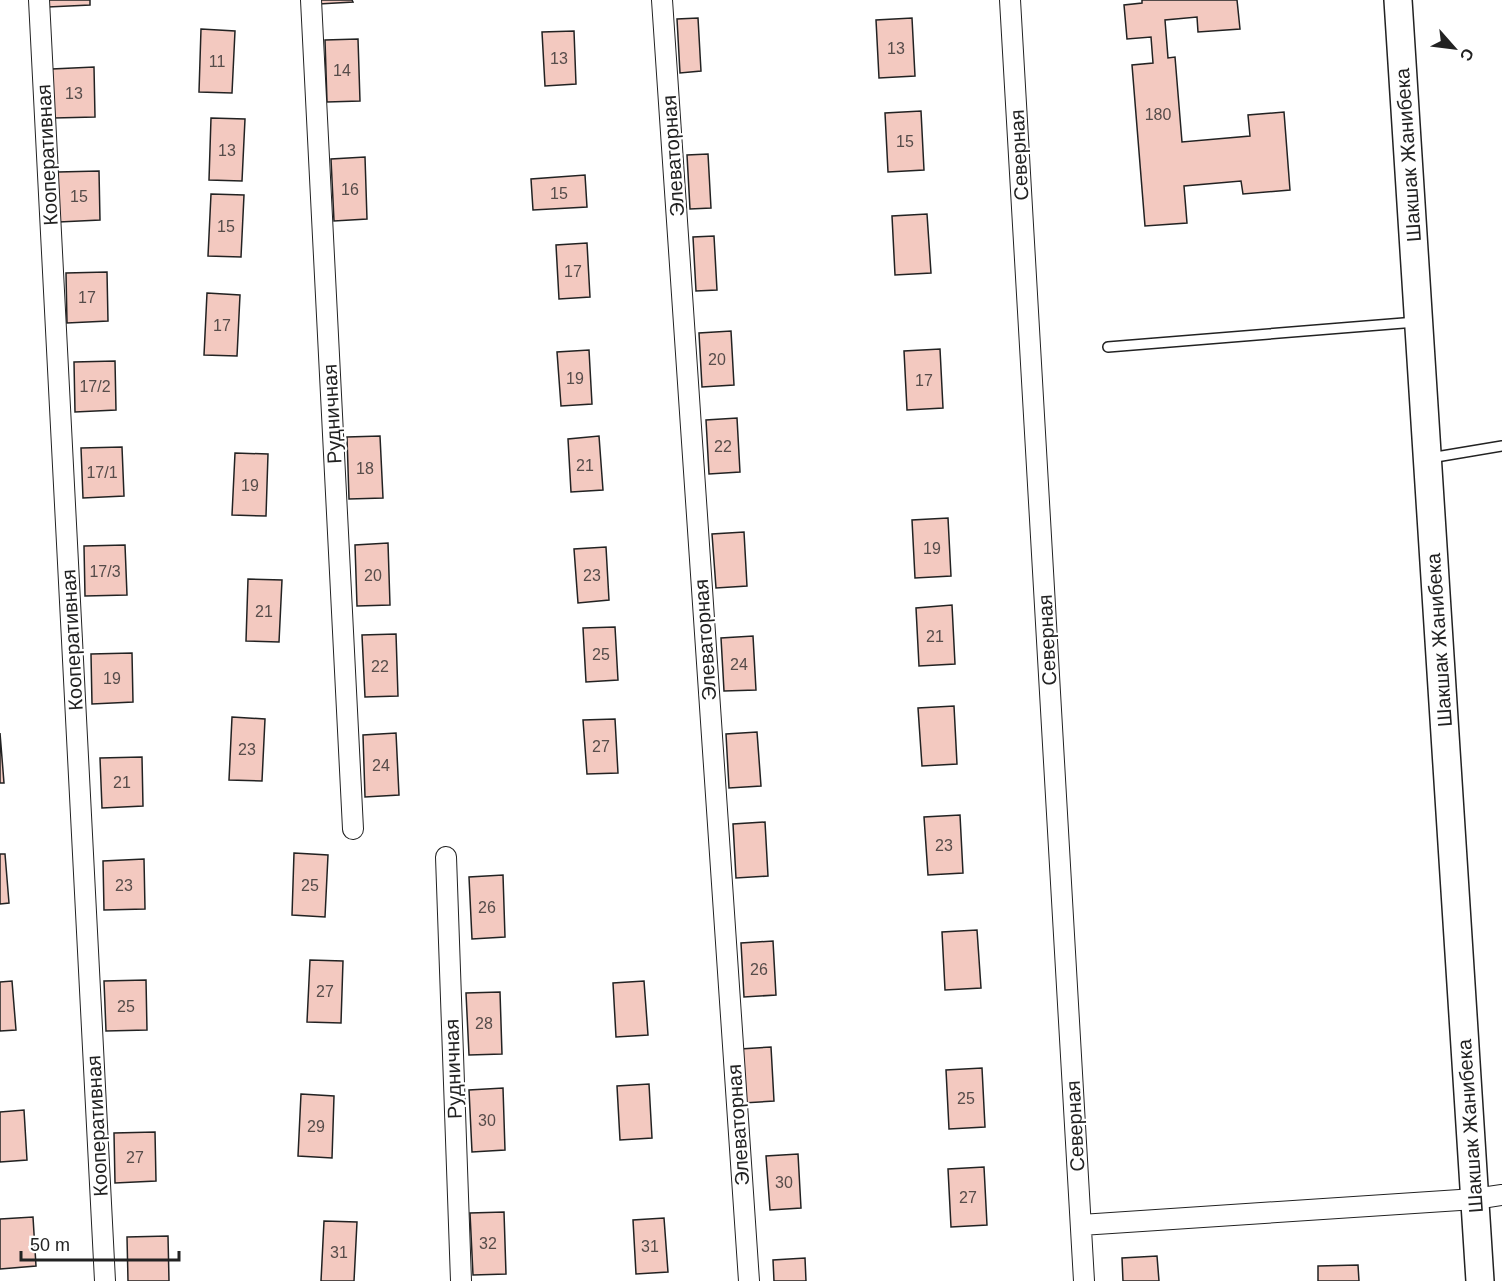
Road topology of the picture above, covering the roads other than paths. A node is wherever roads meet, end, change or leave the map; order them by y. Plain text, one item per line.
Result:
1 (39, 0) edge
2 (311, 0) edge
3 (662, 0) edge
4 (1010, 0) edge
5 (1398, 0) edge
6 (1419, 322) junction
7 (1108, 347) dead end
8 (1502, 446) edge
9 (1427, 458) junction
10 (353, 829) dead end
11 (446, 857) dead end
12 (1502, 1195) edge
13 (1474, 1199) junction
14 (1081, 1225) junction
15 (105, 1281) edge
16 (461, 1281) edge
17 (749, 1281) edge
18 (1084, 1281) edge
19 (1480, 1281) edge

1 - 15 street, Кооперативная
2 - 10 street, Рудничная
3 - 17 street, Элеваторная
4 - 14 street, Северная
5 - 6 main road, Шакшак Жанибека
6 - 7 lane
6 - 9 main road, Шакшак Жанибека
8 - 9 lane
9 - 13 main road, Шакшак Жанибека
11 - 16 street, Рудничная
12 - 13 street
13 - 14 street
13 - 19 main road, Шакшак Жанибека
14 - 18 street, Северная

